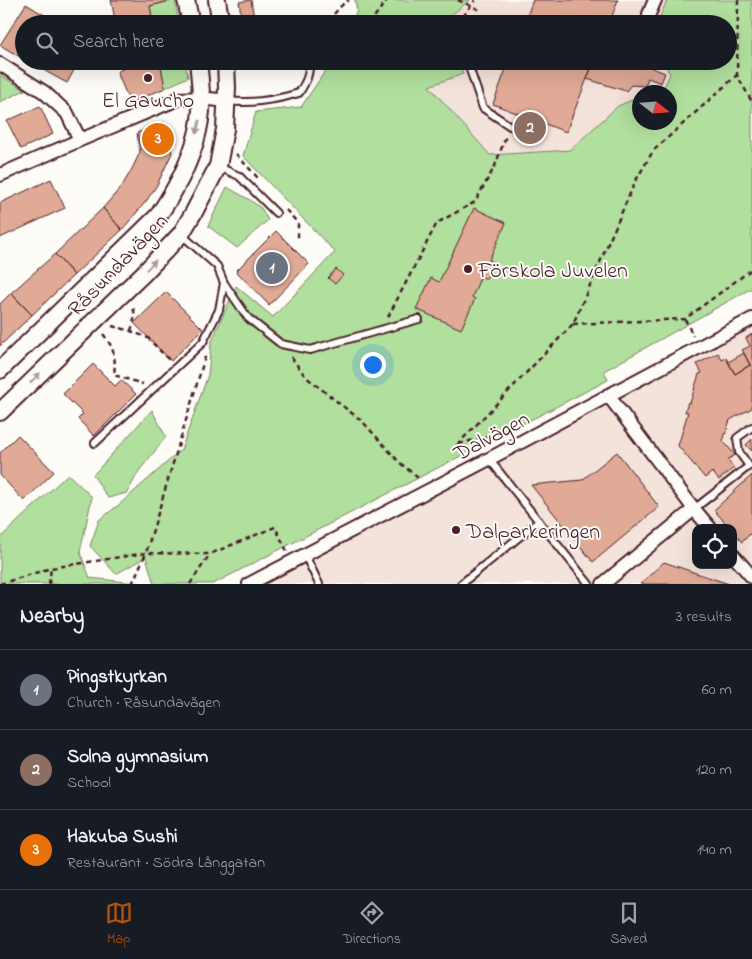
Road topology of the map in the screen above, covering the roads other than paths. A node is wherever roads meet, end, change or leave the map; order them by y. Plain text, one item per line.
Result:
1 (186, 0) edge
2 (217, 0) edge
3 (655, 0) edge
4 (648, 14) dead end
5 (189, 15) edge
6 (220, 15) edge
7 (0, 64) edge
8 (199, 70) edge
9 (226, 70) edge
10 (310, 70) edge
11 (470, 70) edge
12 (201, 98) junction
13 (227, 101) junction
14 (510, 126) road end
15 (80, 140) junction
16 (218, 166) junction
17 (0, 175) edge
18 (276, 213) dead end
19 (181, 234) junction
20 (224, 283) junction
21 (419, 319) dead end
22 (752, 319) edge
23 (0, 370) edge
24 (608, 395) junction
25 (0, 412) edge
26 (752, 427) edge
27 (95, 443) dead end
28 (489, 459) junction
29 (694, 509) junction
30 (539, 521) junction
31 (707, 524) edge
32 (305, 555) junction
33 (737, 560) edge
34 (752, 577) edge
35 (248, 584) edge
36 (319, 584) edge
37 (461, 584) edge
38 (589, 584) edge
39 (603, 584) edge

1 - 5 street
2 - 6 street
3 - 4 street
7 - 15 street
8 - 12 street, Råsundavägen
9 - 13 street, Råsundavägen
10 - 13 lane
11 - 14 lane
12 - 13 street
12 - 15 street
12 -> 23 street, Råsundavägen
13 - 16 street, Råsundavägen
15 - 17 street
16 - 18 lane
16 - 19 street, Råsundavägen
19 - 20 lane
25 -> 19 street, Råsundavägen
20 - 21 lane
20 - 27 lane
22 - 24 street, Dalvägen
24 - 28 street, Dalvägen
24 - 29 street
26 - 29 lane
28 - 30 lane
28 - 32 street, Dalvägen
29 - 31 street
29 - 39 street
30 - 37 lane
30 - 38 lane
32 - 35 street, Dalvägen
32 - 36 lane
33 - 34 street

